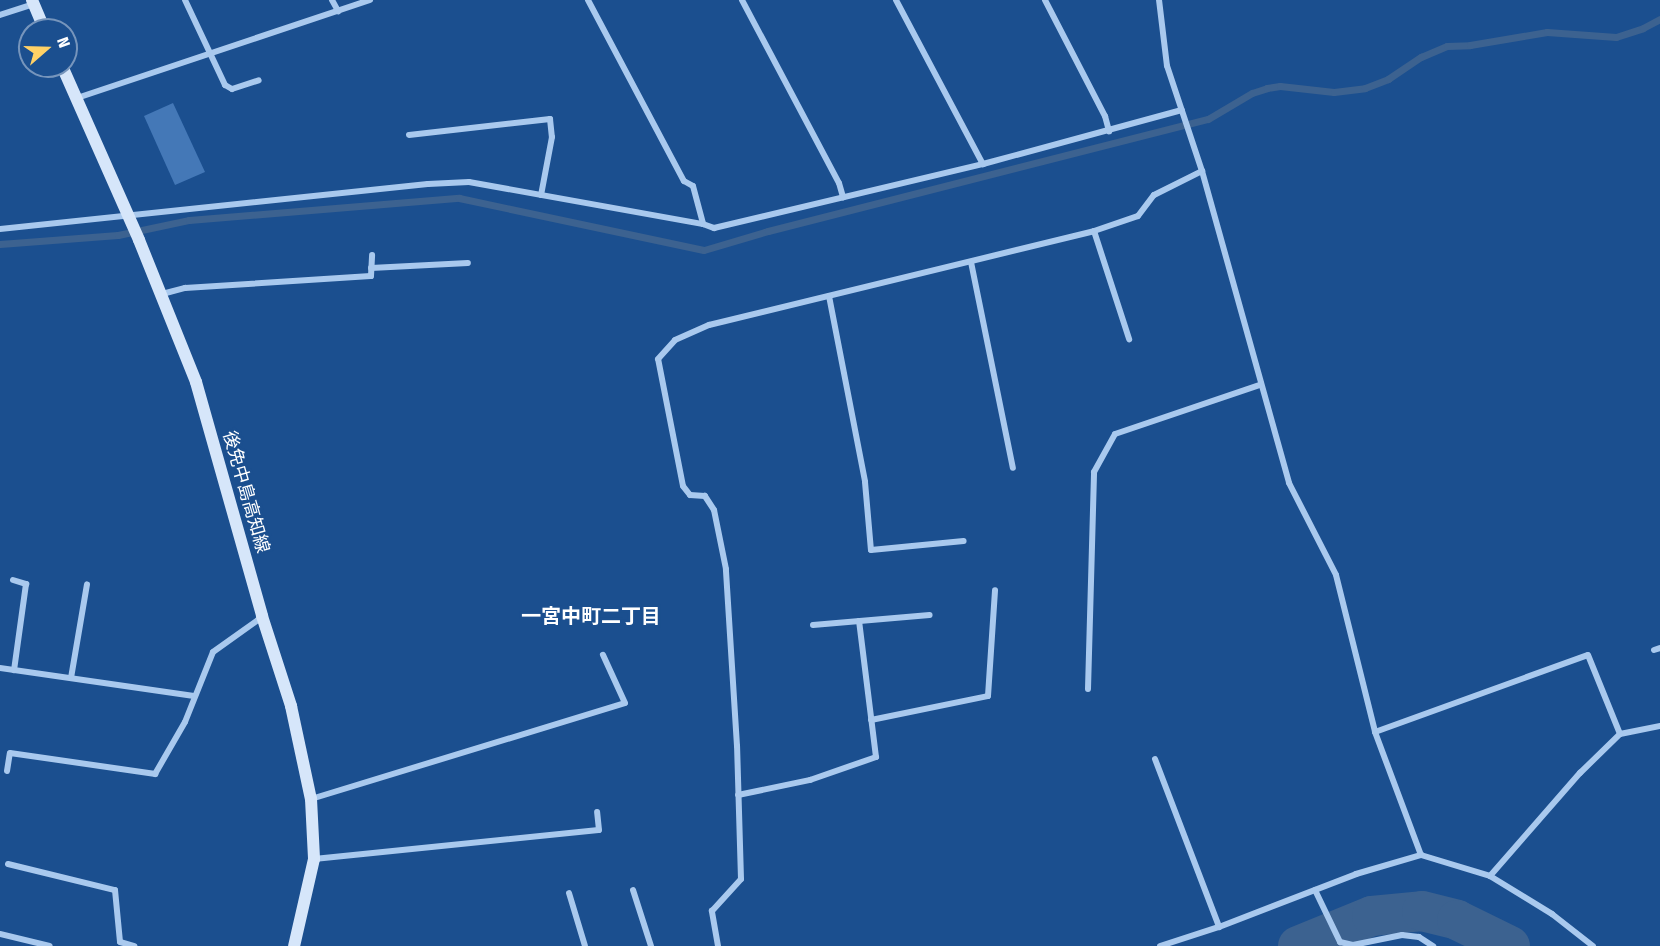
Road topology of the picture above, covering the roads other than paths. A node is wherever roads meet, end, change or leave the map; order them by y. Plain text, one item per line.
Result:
1 (185, 0) edge
2 (332, 0) edge
3 (370, 0) edge
4 (588, 0) edge
5 (742, 0) edge
6 (896, 0) edge
7 (1045, 0) edge
8 (1159, 0) edge
9 (33, 2) edge
10 (338, 10) junction
11 (0, 15) edge
12 (40, 18) edge
13 (210, 53) junction
14 (67, 78) edge
15 (258, 80) dead end
16 (76, 98) junction
17 (1183, 112) junction
18 (1109, 130) junction
19 (409, 135) dead end
20 (983, 164) junction
21 (1202, 171) junction
22 (541, 195) junction
23 (843, 197) junction
24 (131, 220) junction
25 (703, 224) junction
26 (0, 229) edge
27 (1094, 231) junction
28 (372, 255) dead end
29 (971, 262) junction
30 (468, 263) dead end
31 (371, 268) junction
32 (162, 294) junction
33 (829, 296) junction
34 (1130, 339) dead end
35 (1260, 386) junction
36 (1013, 468) dead end
37 (964, 542) dead end
38 (13, 580) dead end
39 (87, 584) dead end
40 (995, 590) dead end
41 (930, 615) dead end
42 (262, 616) junction
43 (859, 621) junction
44 (813, 625) dead end
45 (603, 655) dead end
46 (0, 668) edge
47 (14, 670) junction
48 (71, 678) junction
49 (1088, 689) dead end
50 (194, 696) junction
51 (871, 720) junction
52 (1660, 726) edge
53 (1375, 732) junction
54 (1620, 734) junction
55 (1155, 759) dead end
56 (7, 771) dead end
57 (738, 795) junction
58 (311, 799) junction
59 (597, 812) dead end
60 (1421, 855) junction
61 (314, 859) junction
62 (8, 864) dead end
63 (1490, 876) junction
64 (633, 890) dead end
65 (1315, 890) junction
66 (569, 893) dead end
67 (1219, 927) junction
68 (0, 934) edge
69 (119, 944) edge
70 (50, 946) edge
71 (134, 946) edge
72 (294, 946) edge
73 (585, 946) edge
74 (651, 946) edge
75 (718, 946) edge
76 (1160, 946) edge
77 (1433, 946) edge
78 (1593, 946) edge

1 - 13 street
2 - 10 street
3 - 10 street
4 - 25 street
5 - 23 street
6 - 20 street
7 - 18 street
8 - 17 street
9 - 11 street
9 - 12 main road
10 - 13 street
13 - 15 street
13 - 16 street
14 - 16 main road, 後免中島高知線
16 - 24 main road, 後免中島高知線
17 - 18 street
17 - 21 street
18 - 20 street
19 - 22 street
20 - 23 street
21 - 27 street
21 - 35 street
22 - 24 street
22 - 25 street
23 - 25 street
24 - 26 street
24 - 32 main road, 後免中島高知線
27 - 29 street
27 - 34 street
28 - 31 street
29 - 33 street
29 - 36 street
30 - 31 street
31 - 32 street
32 - 42 main road, 後免中島高知線
33 - 37 street
33 - 57 street
35 - 49 street
35 - 53 street
38 - 47 street
39 - 48 street
40 - 51 street
41 - 43 street
42 - 50 street
42 - 58 main road, 後免中島高知線
43 - 44 street
43 - 51 street
45 - 58 street
46 - 47 street
47 - 48 street
48 - 50 street
50 - 56 street
51 - 57 street
52 - 54 street
53 - 54 street
53 - 60 street
54 - 63 street
55 - 67 street
57 - 75 street
58 - 61 main road, 後免中島高知線
59 - 61 street
60 - 63 street
60 - 65 street
61 - 72 main road, 後免中島高知線
62 - 69 street
63 - 78 street
64 - 74 street
65 - 67 street
65 - 77 street
66 - 73 street
67 - 76 street
68 - 70 street
69 - 71 street

